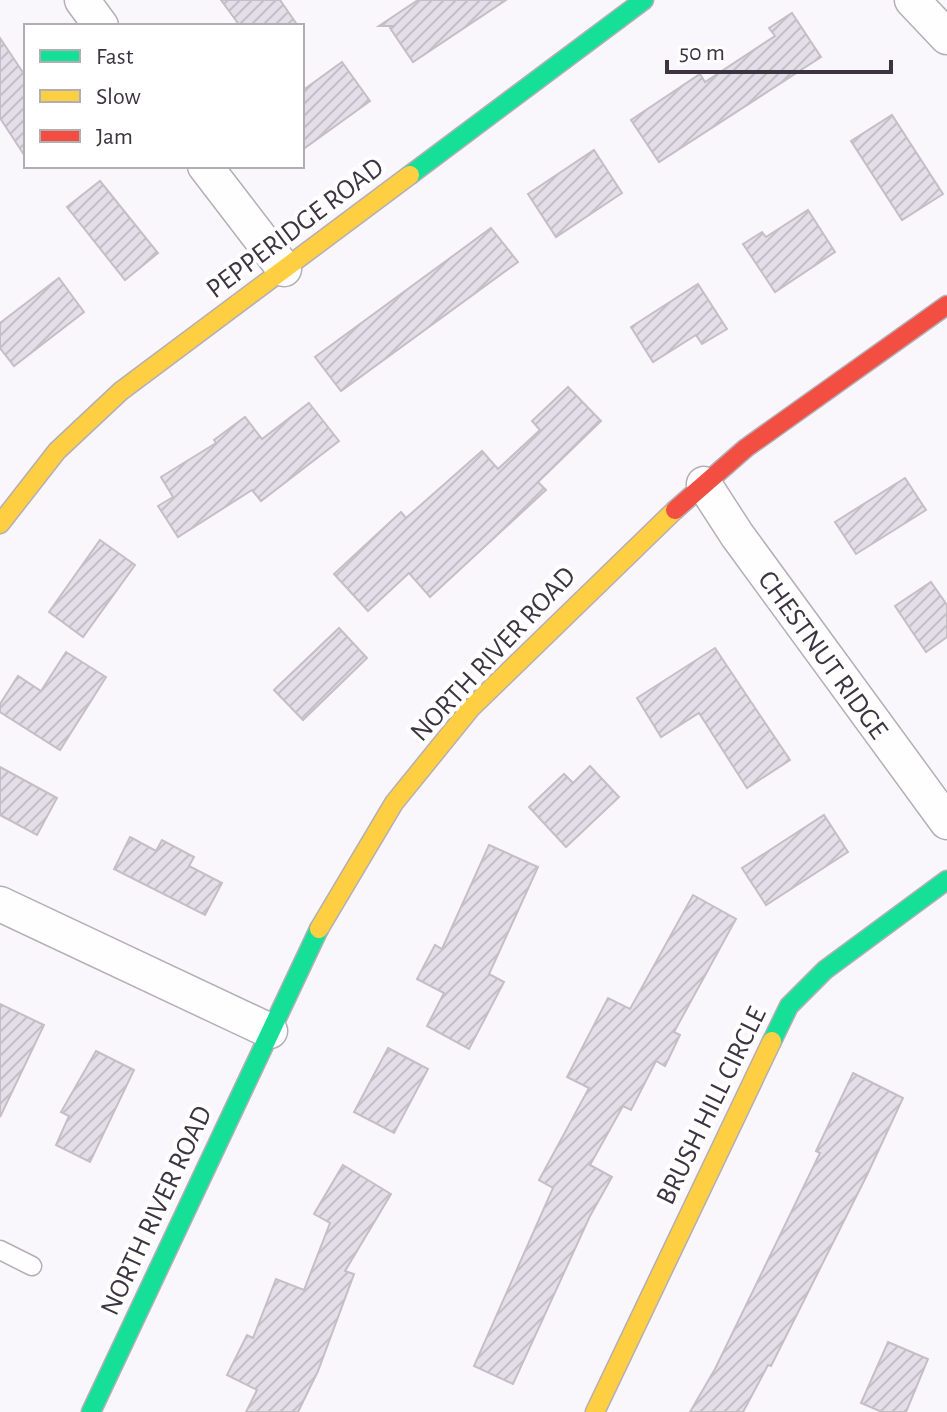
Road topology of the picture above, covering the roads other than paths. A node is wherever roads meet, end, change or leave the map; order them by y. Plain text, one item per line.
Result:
1 (82, 0) edge
2 (644, 0) edge
3 (912, 0) edge
4 (100, 24) edge
5 (947, 37) edge
6 (207, 168) edge
7 (284, 269) junction
8 (947, 305) edge
9 (704, 484) junction
10 (0, 524) edge
11 (947, 822) edge
12 (947, 880) edge
13 (0, 904) edge
14 (270, 1031) junction
15 (0, 1250) edge
16 (32, 1266) dead end
17 (91, 1412) edge
18 (595, 1412) edge

1 - 4 street
2 - 7 street, PEPPERIDGE ROAD
3 - 5 street
6 - 7 street
7 - 10 street, PEPPERIDGE ROAD
8 - 9 street, NORTH RIVER ROAD
9 - 11 street, CHESTNUT RIDGE
9 - 14 street, NORTH RIVER ROAD
12 - 18 street, BRUSH HILL CIRCLE
13 - 14 street
14 - 17 street, NORTH RIVER ROAD
15 - 16 lane

